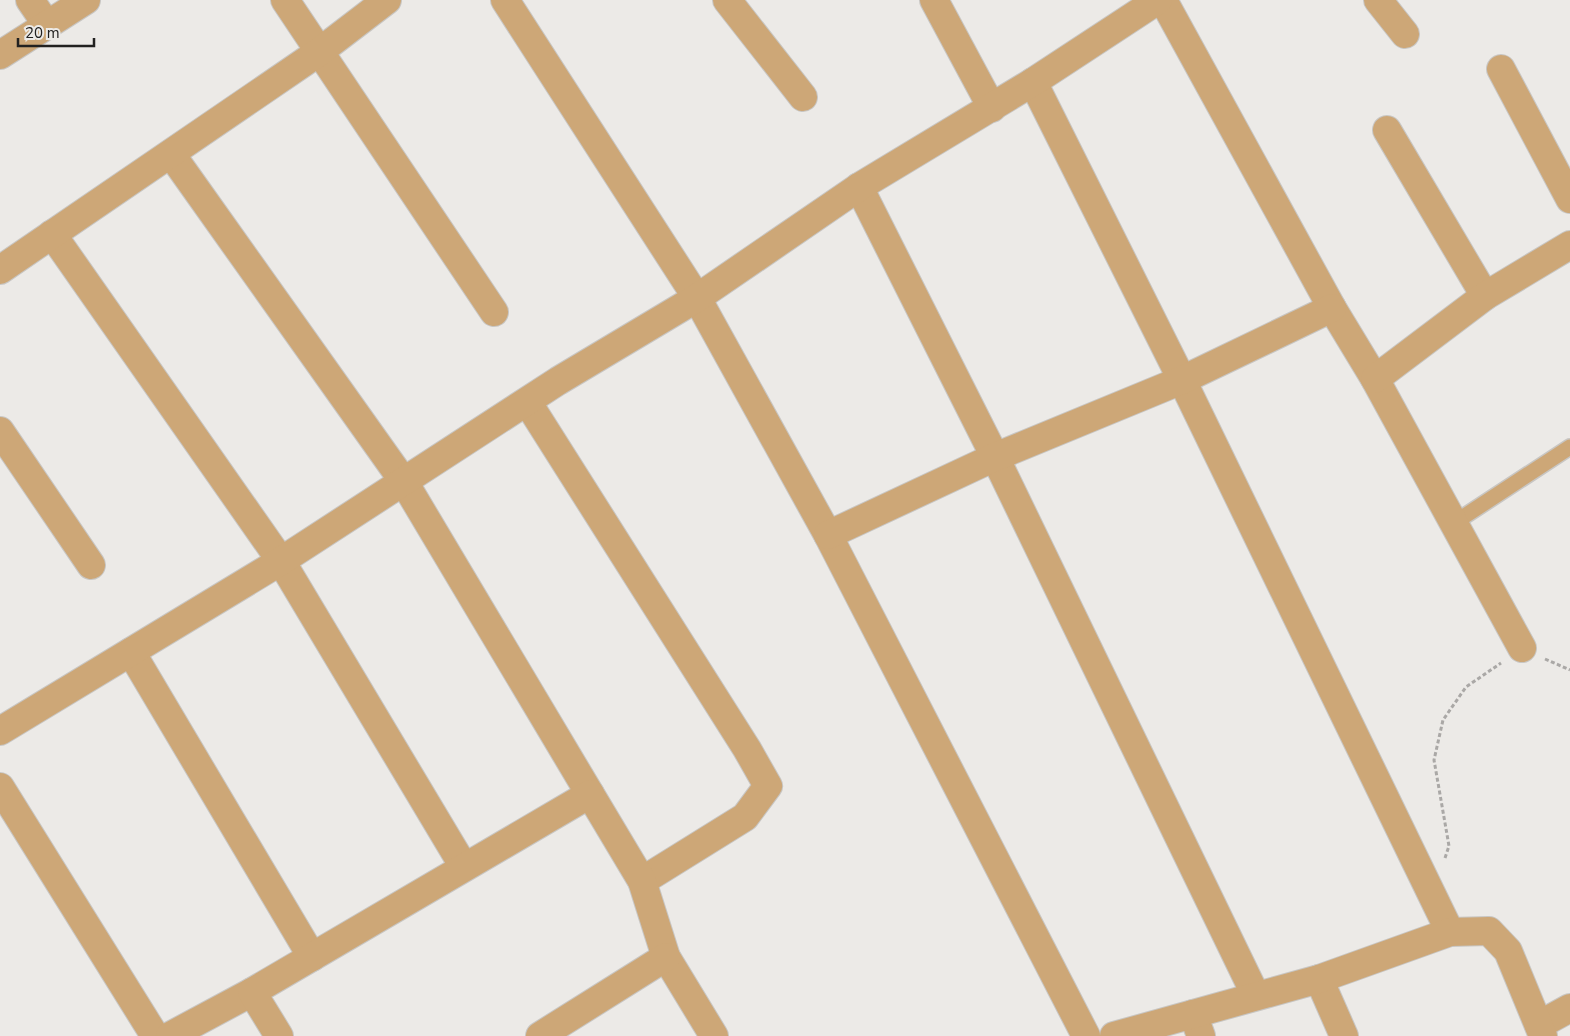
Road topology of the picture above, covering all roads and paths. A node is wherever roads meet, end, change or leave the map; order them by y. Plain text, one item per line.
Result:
1 (30, 0) edge
2 (86, 0) edge
3 (285, 0) edge
4 (387, 0) edge
5 (505, 0) edge
6 (727, 0) edge
7 (934, 0) edge
8 (1158, 0) edge
9 (1162, 0) edge
10 (1378, 0) edge
11 (46, 25) junction
12 (1405, 34) dead end
13 (319, 52) junction
14 (0, 55) edge
15 (1501, 69) dead end
16 (1033, 82) junction
17 (803, 97) dead end
18 (992, 108) junction
19 (1387, 130) dead end
20 (171, 154) junction
21 (859, 187) junction
22 (1570, 199) edge
23 (52, 234) junction
24 (1570, 244) edge
25 (0, 270) edge
26 (1485, 296) junction
27 (697, 298) junction
28 (1332, 308) junction
29 (494, 312) dead end
30 (1375, 379) junction
31 (1182, 380) junction
32 (528, 403) junction
33 (0, 431) edge
34 (1570, 447) edge
35 (995, 457) junction
36 (404, 482) junction
37 (1454, 523) junction
38 (828, 535) junction
39 (280, 561) junction
40 (91, 565) dead end
41 (1522, 648) joint
42 (131, 652) junction
43 (0, 731) edge
44 (0, 787) edge
45 (590, 794) junction
46 (464, 867) junction
47 (1426, 880) junction
48 (642, 881) junction
49 (1450, 932) junction
50 (312, 957) junction
51 (666, 957) junction
52 (1319, 979) junction
53 (252, 992) junction
54 (1256, 996) junction
55 (1570, 1008) edge
56 (1197, 1025) edge
57 (1541, 1031) edge
58 (155, 1036) edge
59 (170, 1036) edge
60 (279, 1036) edge
61 (540, 1036) edge
62 (714, 1036) edge
63 (1086, 1036) edge
64 (1114, 1036) edge
65 (1344, 1036) edge

1 - 11 street
2 - 11 street
3 - 13 street
4 - 13 street
5 - 27 street
6 - 17 street
7 - 18 street
8 - 16 street
9 - 28 street
10 - 12 street
11 - 14 street
13 - 20 street
13 - 29 street
15 - 22 street
16 - 18 street
16 - 31 street
18 - 21 street
19 - 26 street
20 - 23 street
20 - 36 street
21 - 27 street
21 - 35 street
23 - 25 street
23 - 39 street
24 - 26 street
26 - 30 street
27 - 32 street
27 - 38 street
28 - 30 street
28 - 31 street
30 - 37 street
31 - 35 street
31 - 47 street
32 - 36 street
32 - 48 street
33 - 40 street
34 - 37 lane
35 - 38 street
35 - 54 street
36 - 39 street
36 - 45 street
37 - 41 street
38 - 63 street
39 - 42 street
39 - 46 street
41 - 47 path
42 - 43 street
42 - 50 street
44 - 58 street
45 - 46 street
45 - 48 street
46 - 50 street
47 - 49 street
48 - 51 street
49 - 52 street
49 - 57 street
50 - 53 street
51 - 61 street
51 - 62 street
52 - 54 street
52 - 65 street
53 - 59 street
53 - 60 street
54 - 56 street
55 - 57 street
56 - 64 street

